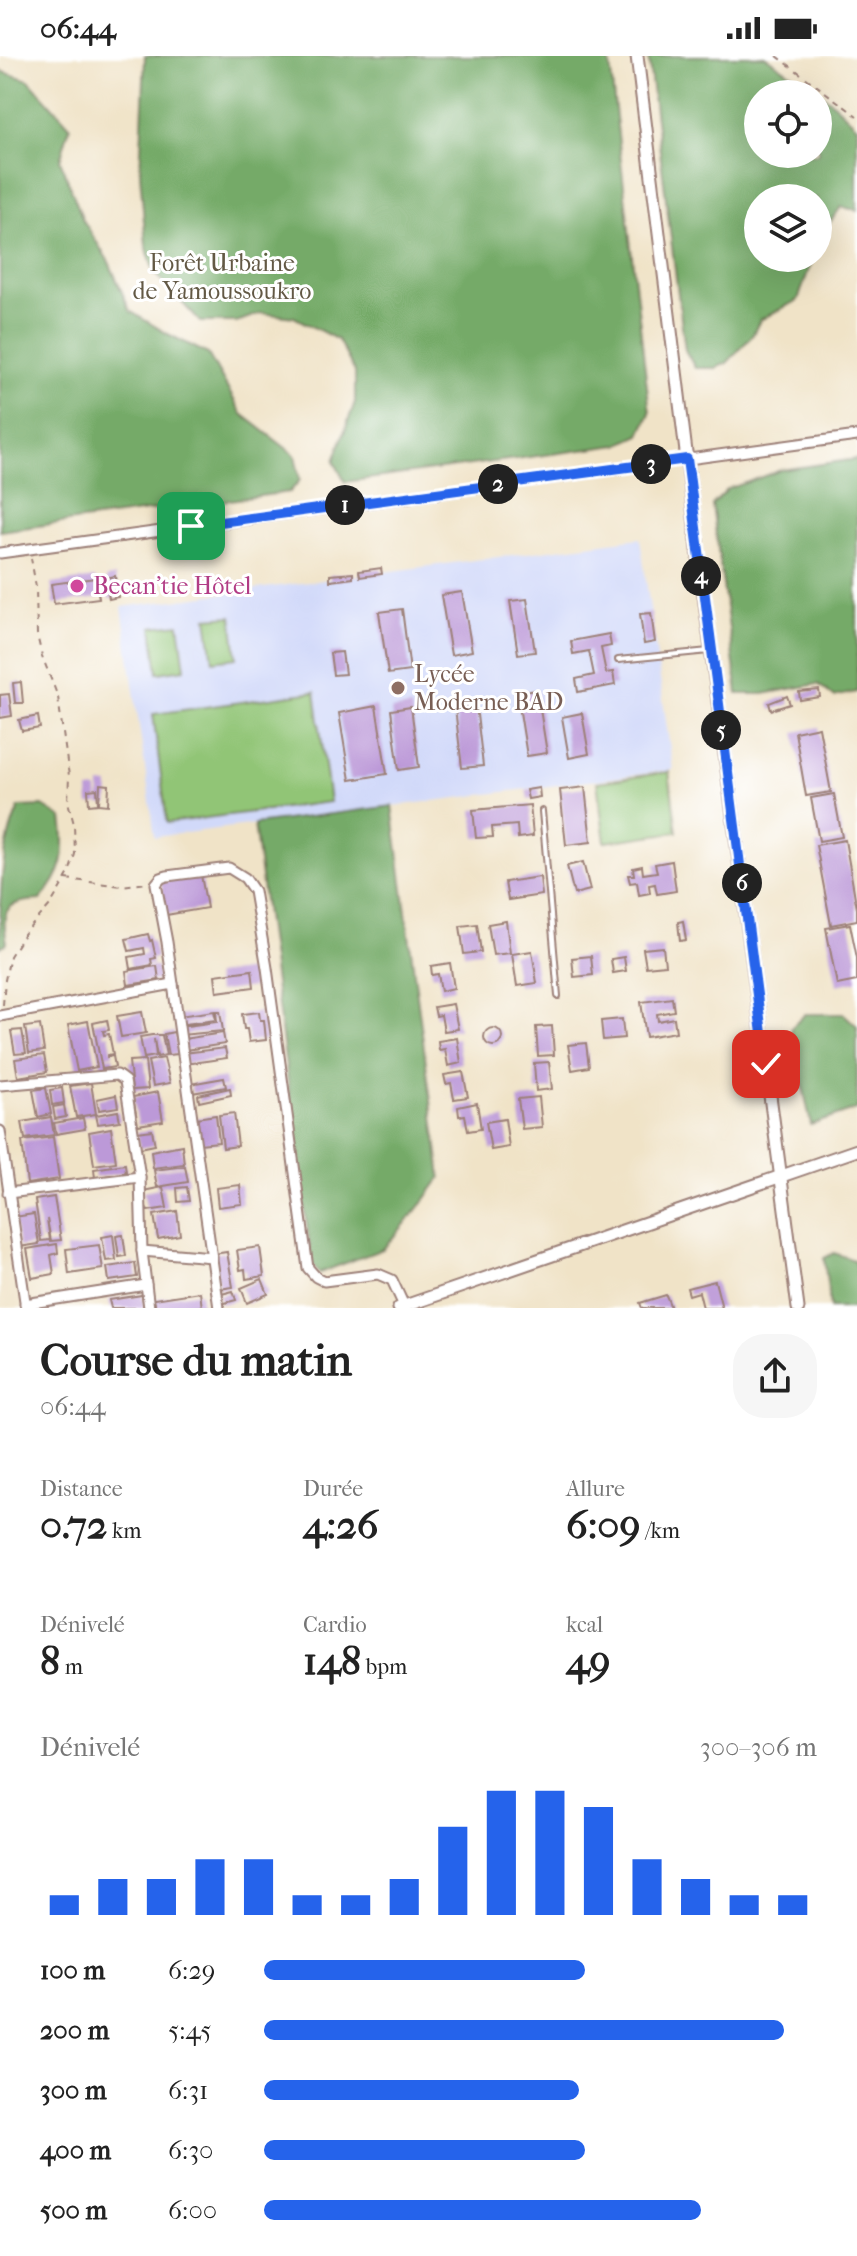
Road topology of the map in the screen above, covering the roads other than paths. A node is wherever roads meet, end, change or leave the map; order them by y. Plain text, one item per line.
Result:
1 (637, 56) edge
2 (857, 436) edge
3 (687, 459) junction
4 (0, 553) edge
5 (711, 651) junction
6 (618, 660) dead end
7 (542, 811) dead end
8 (173, 984) junction
9 (558, 996) dead end
10 (1, 1016) edge
11 (0, 1085) edge
12 (0, 1131) edge
13 (857, 1150) edge
14 (780, 1175) junction
15 (140, 1177) junction
16 (8, 1193) junction
17 (142, 1251) junction
18 (212, 1257) junction
19 (146, 1285) junction
20 (26, 1306) edge
21 (403, 1307) edge
22 (149, 1308) edge
23 (219, 1308) edge
24 (798, 1308) edge

1 - 3 street
2 - 3 street
3 - 4 street
3 - 5 street
5 - 6 lane
5 - 14 street
7 - 9 lane
8 - 10 street
8 - 18 street
8 - 21 street
11 - 15 street
12 - 16 street
13 - 14 street
14 - 21 street
14 - 24 street
15 - 16 street
15 - 17 street
16 - 20 street
17 - 18 street
17 - 19 street
18 - 23 street
19 - 20 street
19 - 22 street

